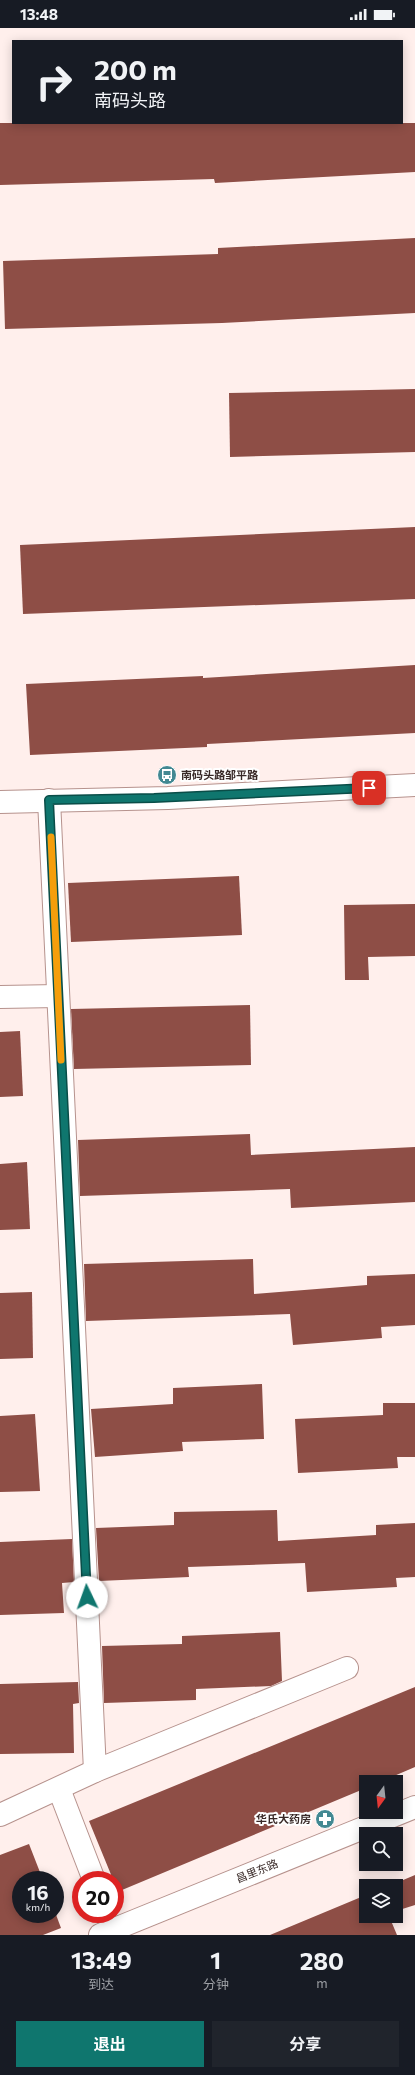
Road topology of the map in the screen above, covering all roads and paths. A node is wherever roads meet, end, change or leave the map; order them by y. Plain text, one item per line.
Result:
1 (415, 785) edge
2 (49, 800) junction
3 (0, 802) edge
4 (58, 996) junction
5 (0, 998) edge
6 (346, 1668) dead end
7 (95, 1771) junction
8 (59, 1789) junction
9 (415, 1807) edge
10 (0, 1815) edge
11 (91, 1871) edge
12 (107, 1926) edge

1 - 2 street
2 - 3 street
2 - 4 street
4 - 5 street
4 - 7 street
6 - 7 street
7 - 8 street
8 - 10 street
8 - 11 street
9 - 12 street, 昌里东路

